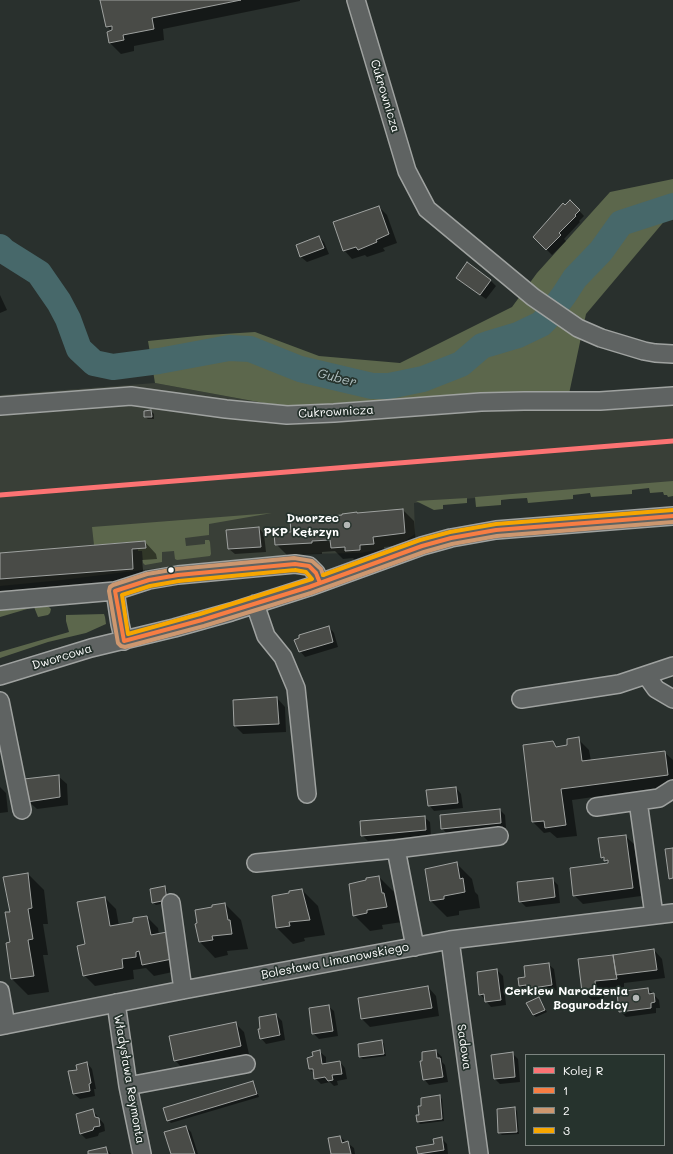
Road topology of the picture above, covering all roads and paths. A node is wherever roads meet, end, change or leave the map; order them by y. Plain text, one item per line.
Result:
1 (356, 0) edge
2 (673, 354) edge
3 (673, 396) edge
4 (0, 406) edge
5 (673, 516) edge
6 (320, 583) junction
7 (115, 591) junction
8 (0, 601) edge
9 (255, 604) junction
10 (124, 641) junction
11 (673, 666) edge
12 (646, 675) junction
13 (0, 676) edge
14 (521, 699) dead end
15 (673, 699) edge
16 (0, 701) edge
17 (673, 789) edge
18 (307, 794) dead end
19 (638, 801) junction
20 (596, 807) dead end
21 (22, 810) dead end
22 (499, 836) dead end
23 (396, 849) junction
24 (256, 863) dead end
25 (171, 903) dead end
26 (673, 913) edge
27 (654, 915) junction
28 (450, 940) junction
29 (415, 947) junction
30 (183, 990) junction
31 (0, 991) edge
32 (116, 1003) junction
33 (3, 1025) edge
34 (246, 1064) dead end
35 (128, 1086) junction
36 (142, 1154) edge
37 (479, 1154) edge

1 - 2 street, Cukrownicza
3 - 4 street, Cukrownicza
5 - 6 street, Dworcowa
6 - 7 street
6 - 9 street, Dworcowa
7 - 8 street
7 - 10 street
9 - 10 street, Dworcowa
9 - 18 street
10 - 13 street, Dworcowa
11 - 12 street
12 - 14 street
12 - 15 street
16 - 21 street
17 - 19 street
19 - 20 street
19 - 27 street
22 - 23 street
23 - 24 street
23 - 29 street
25 - 30 street
26 - 27 street, Bolesława Limanowskiego
27 - 28 street, Bolesława Limanowskiego
28 - 29 street, Bolesława Limanowskiego
28 - 37 street, Sadowa
29 - 30 street, Bolesława Limanowskiego
30 - 32 street, Bolesława Limanowskiego
31 - 33 street
32 - 33 street, Bolesława Limanowskiego
32 - 35 street, Władysława Reymonta
34 - 35 street
35 - 36 street, Władysława Reymonta

